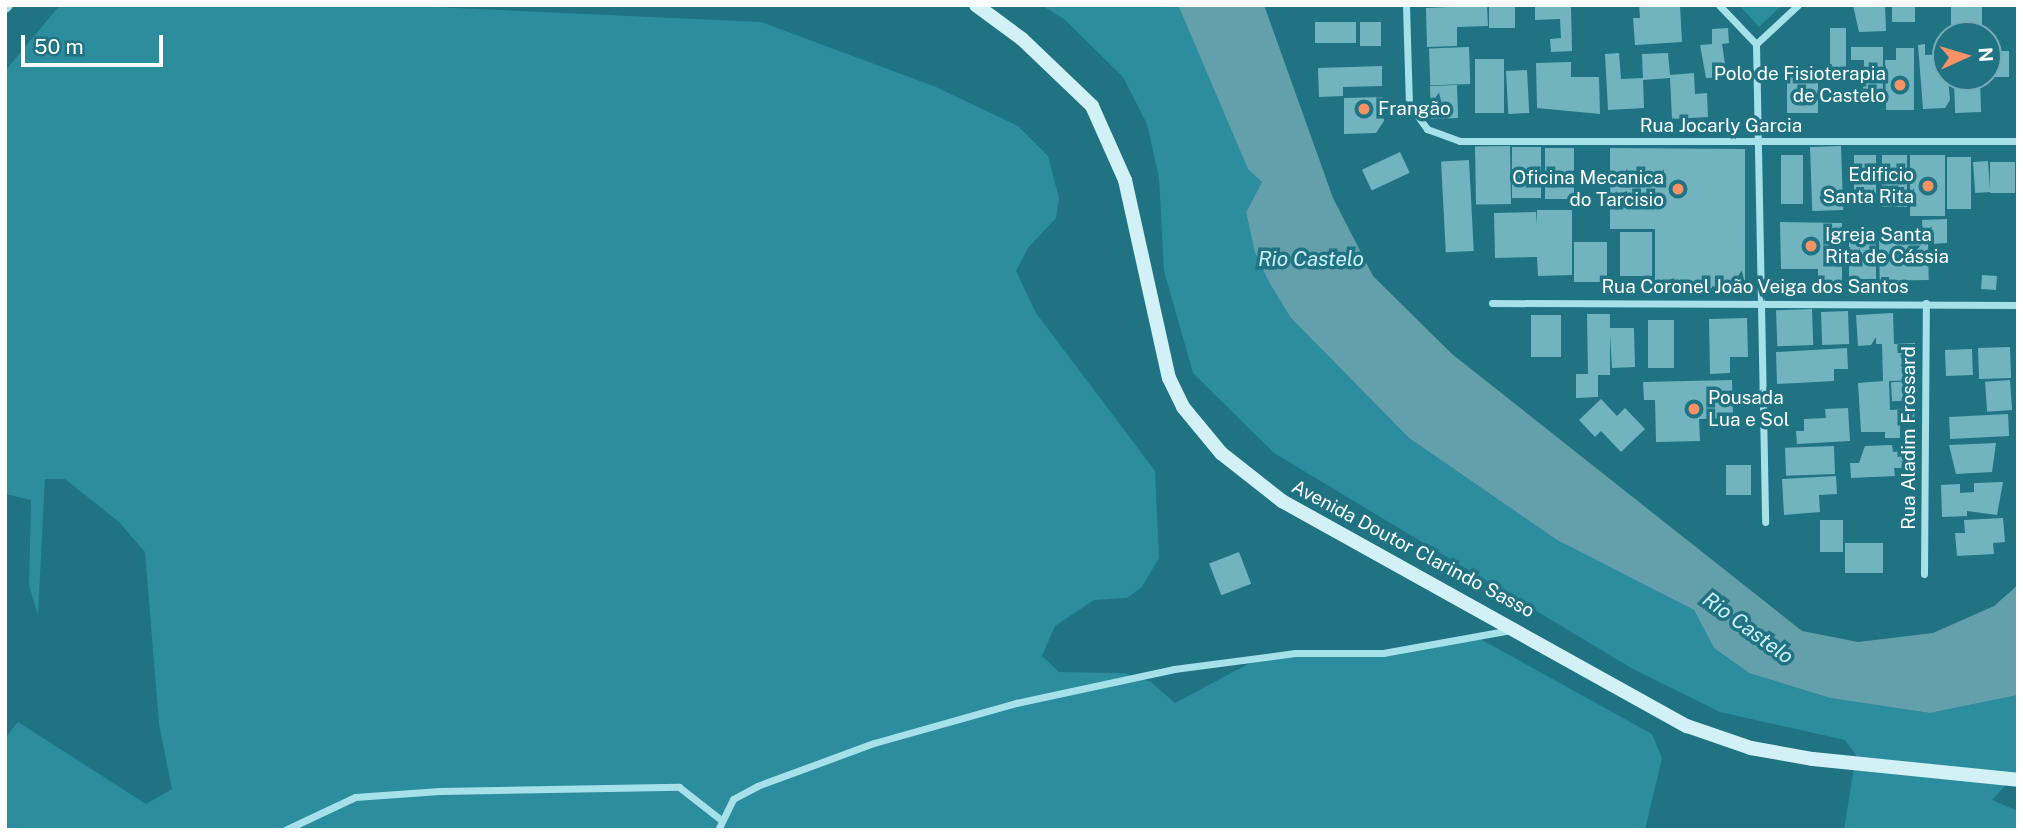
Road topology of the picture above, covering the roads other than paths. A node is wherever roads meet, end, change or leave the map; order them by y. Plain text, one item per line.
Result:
1 (976, 5) edge
2 (1406, 5) edge
3 (1719, 5) edge
4 (1798, 5) edge
5 (1756, 44) junction
6 (2018, 141) edge
7 (1758, 142) junction
8 (1492, 303) dead end
9 (1759, 303) junction
10 (1926, 303) junction
11 (2018, 305) edge
12 (1765, 522) dead end
13 (1924, 574) dead end
14 (1520, 629) junction
15 (2018, 780) edge
16 (720, 819) junction
17 (285, 830) edge
18 (718, 830) edge

1 - 14 main road, Avenida Doutor Clarindo Sasso
2 - 7 street, Rua Jocarly Garcia
3 - 5 street
4 - 5 street
5 - 7 street
6 - 7 street, Rua Jocarly Garcia
7 - 9 street
8 - 9 street, Rua Coronel João Veiga dos Santos
9 - 10 street, Rua Coronel João Veiga dos Santos
9 - 12 street
10 - 11 street, Rua Coronel João Veiga dos Santos
10 - 13 street, Rua Aladim Frossard
14 - 15 main road, Avenida Doutor Clarindo Sasso
14 - 16 street
16 - 17 street
16 - 18 street

